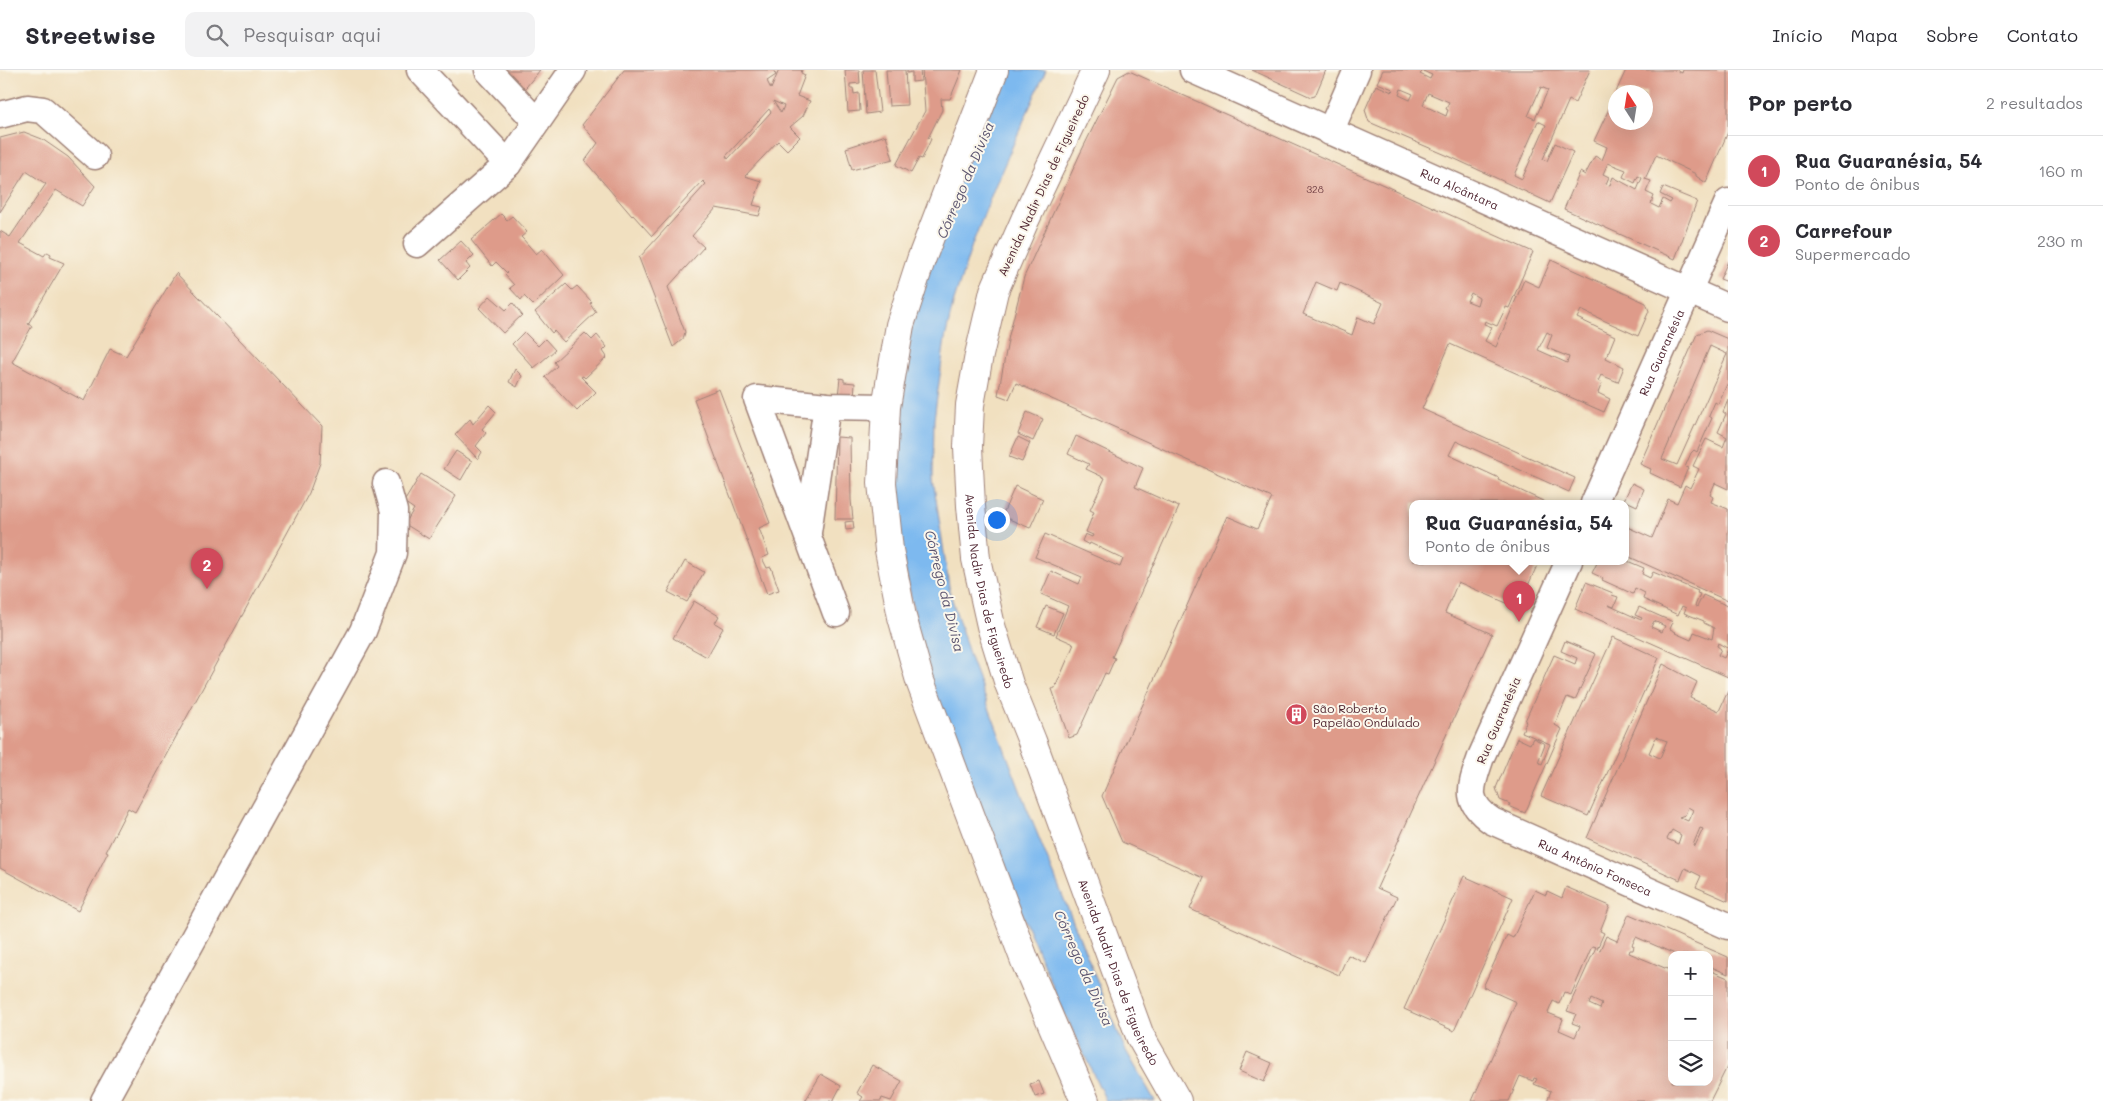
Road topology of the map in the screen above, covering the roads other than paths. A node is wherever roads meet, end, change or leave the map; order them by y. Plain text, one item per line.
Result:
1 (420, 70) edge
2 (488, 70) edge
3 (573, 70) edge
4 (994, 70) edge
5 (1096, 70) edge
6 (1357, 70) edge
7 (1196, 71) edge
8 (0, 115) edge
9 (536, 121) junction
10 (1330, 132) junction
11 (95, 156) dead end
12 (508, 164) junction
13 (1728, 202) edge
14 (417, 244) dead end
15 (1688, 291) junction
16 (1728, 308) edge
17 (827, 406) junction
18 (886, 407) junction
19 (386, 483) dead end
20 (1595, 500) edge
21 (808, 534) junction
22 (1567, 565) edge
23 (836, 614) dead end
24 (1472, 799) joint
25 (1728, 926) edge
26 (104, 1101) edge
27 (1084, 1101) edge
28 (1177, 1101) edge

1 - 12 street
2 - 9 street
3 - 9 street
4 - 18 main road
5 - 28 main road, Avenida Nadir Dias de Figueiredo
6 - 10 street
7 - 10 street, Rua Alcântara
8 - 11 street
9 - 12 street
10 - 15 street, Rua Alcântara
12 - 14 street
13 - 15 street, Rua Guaranésia
15 - 16 street, Rua Alcântara
15 - 20 street, Rua Guaranésia
17 - 18 street
17 - 21 street
17 - 21 street
18 - 27 main road
19 - 26 street
21 - 23 street
22 - 24 street, Rua Guaranésia
24 - 25 street, Rua Antônio Fonseca

